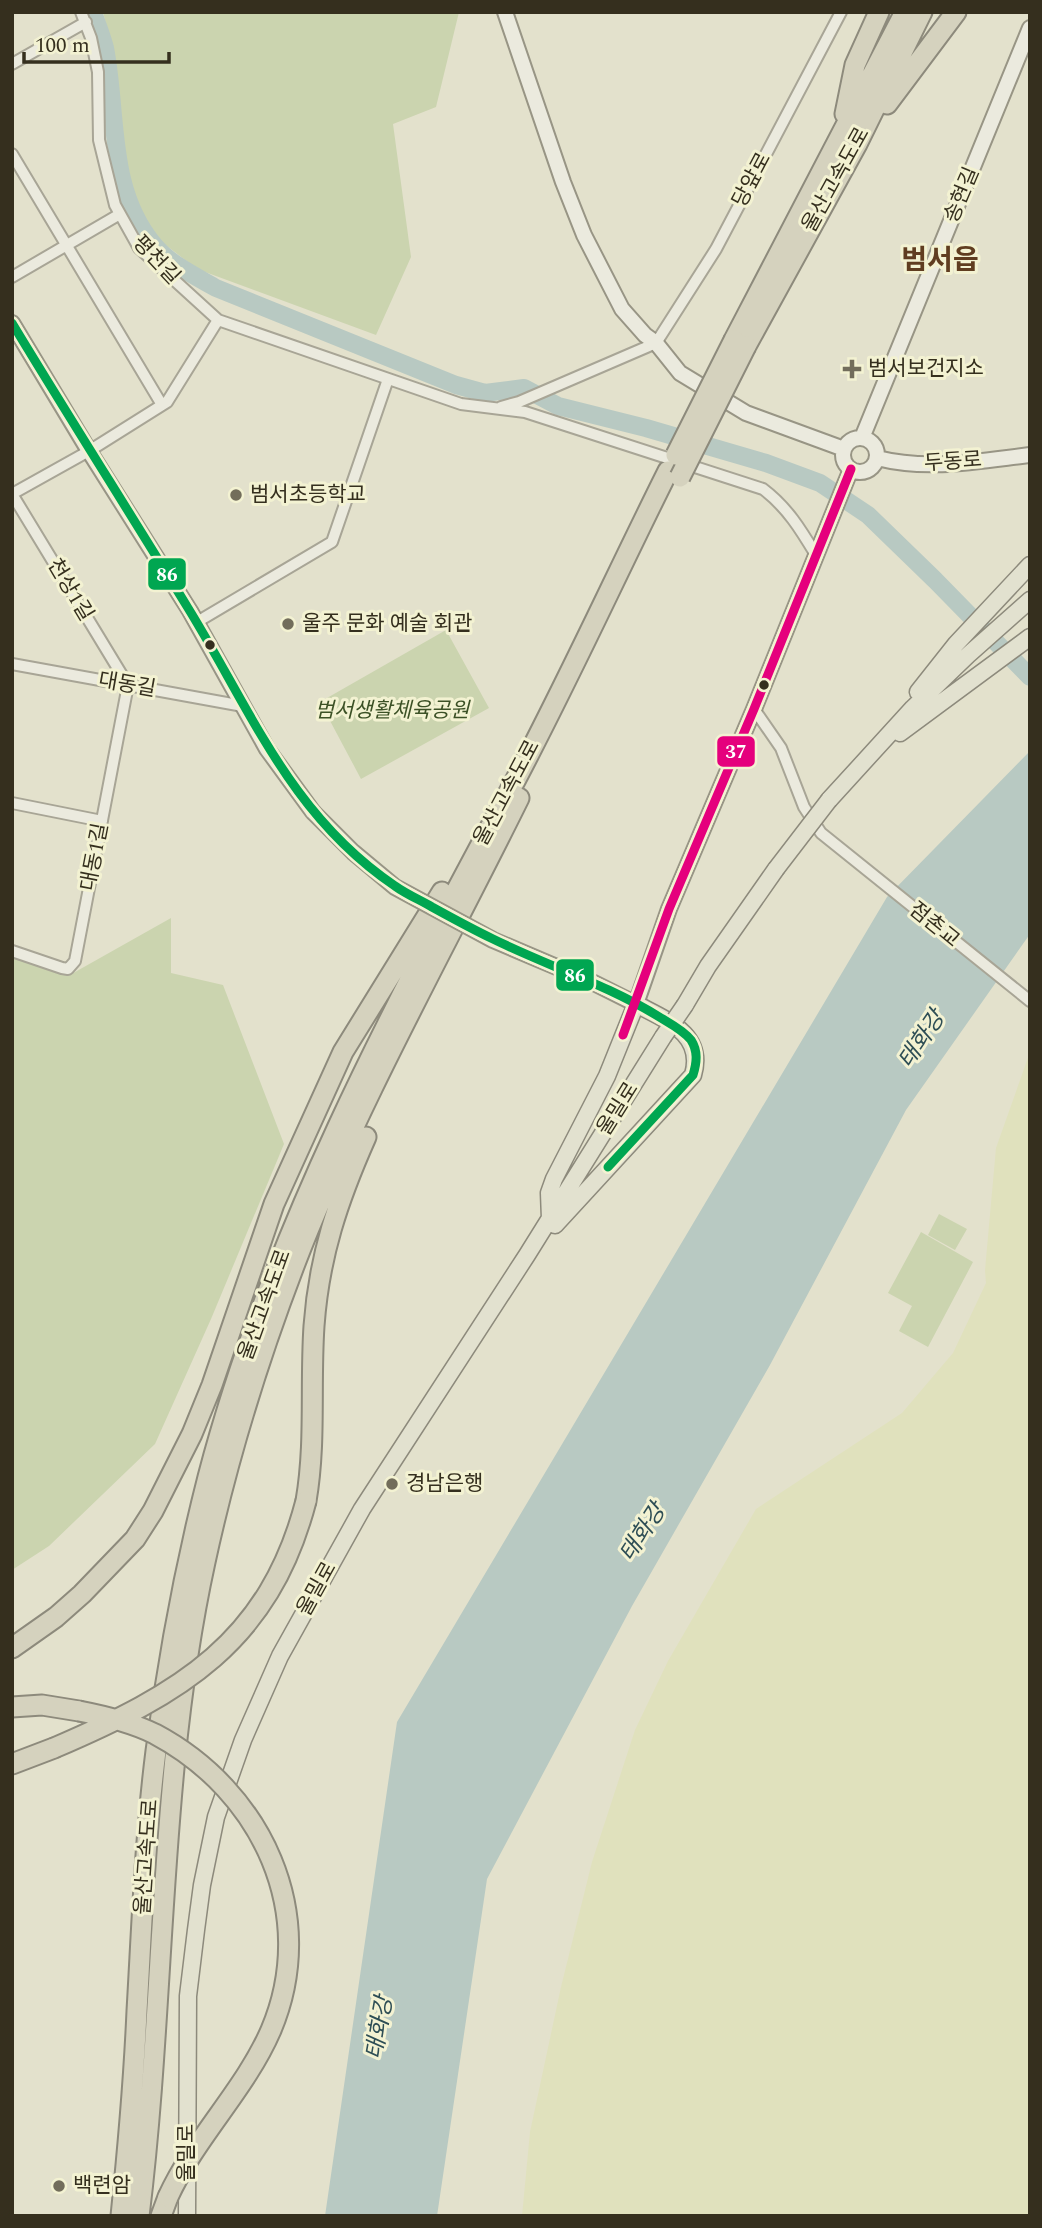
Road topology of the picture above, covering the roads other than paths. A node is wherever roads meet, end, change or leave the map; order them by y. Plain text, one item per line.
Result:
1 (505, 12) edge
2 (841, 12) edge
3 (878, 12) edge
4 (905, 12) edge
5 (922, 12) edge
6 (956, 12) edge
7 (83, 17) edge
8 (1030, 28) edge
9 (12, 64) edge
10 (849, 139) junction
11 (12, 154) edge
12 (120, 214) junction
13 (66, 245) junction
14 (12, 277) edge
15 (218, 320) junction
16 (12, 323) edge
17 (656, 343) junction
18 (388, 379) junction
19 (162, 405) junction
20 (494, 409) junction
21 (862, 438) junction
22 (844, 449) junction
23 (89, 452) junction
24 (1030, 455) edge
25 (877, 458) junction
26 (674, 474) junction
27 (849, 475) junction
28 (12, 494) edge
29 (816, 555) junction
30 (1030, 565) edge
31 (1030, 600) edge
32 (197, 622) junction
33 (1030, 637) edge
34 (962, 649) junction
35 (14, 662) edge
36 (128, 685) junction
37 (243, 706) junction
38 (754, 709) junction
39 (867, 757) junction
40 (12, 803) edge
41 (102, 821) junction
42 (481, 842) junction
43 (12, 951) edge
44 (1030, 1001) edge
45 (636, 1004) junction
46 (414, 1009) junction
47 (550, 1219) junction
48 (527, 1255) junction
49 (12, 1648) edge
50 (12, 1707) edge
51 (12, 1764) edge
52 (165, 2206) edge
53 (121, 2216) edge
54 (139, 2216) edge
55 (187, 2216) edge

1 - 17 street
2 - 17 street, 당앞로
3 - 10 highway
4 - 10 highway, 울산고속도로
5 - 10 highway, 울산고속도로
6 - 10 highway
7 - 9 street
7 - 12 street, 평천길
8 - 21 street, 송현길
10 - 26 highway, 울산고속도로, bridge
11 - 13 street
12 - 13 street
12 - 15 street, 평천길
13 - 14 street
13 - 19 street
15 - 18 street, 평천길
15 - 19 street, 천상1길
16 - 23 street
17 - 20 street, 평천길
17 - 22 street
18 - 20 street, 평천길
18 - 32 street
19 - 23 street, 천상1길
20 - 29 street, 평천길
21 - 22 street
21 - 25 street
22 - 27 street
23 - 28 street, 천상1길
23 - 32 street
24 - 25 street, 두동로
25 - 27 street
26 - 42 highway, 울산고속도로
26 - 46 highway, 울산고속도로
27 - 29 street
28 - 36 street, 천상1길
29 - 38 street
30 - 34 main road
31 - 34 main road
32 - 37 street
33 - 39 main road
34 - 39 main road
35 - 36 street, 대동길
36 - 37 street, 대동길
36 - 41 street, 대동1길
37 - 45 street, bridge
38 - 44 street, 점촌교
38 - 45 street
39 - 47 main road, 울밀로, bridge
40 - 41 street
41 - 43 street, 대동1길
42 - 49 highway
42 - 53 highway, 울산고속도로
45 - 47 main road
45 - 48 main road
46 - 51 highway, bridge
46 - 54 highway, 울산고속도로
47 - 48 main road, 울밀로
48 - 55 main road, 울밀로
50 - 52 highway, bridge

